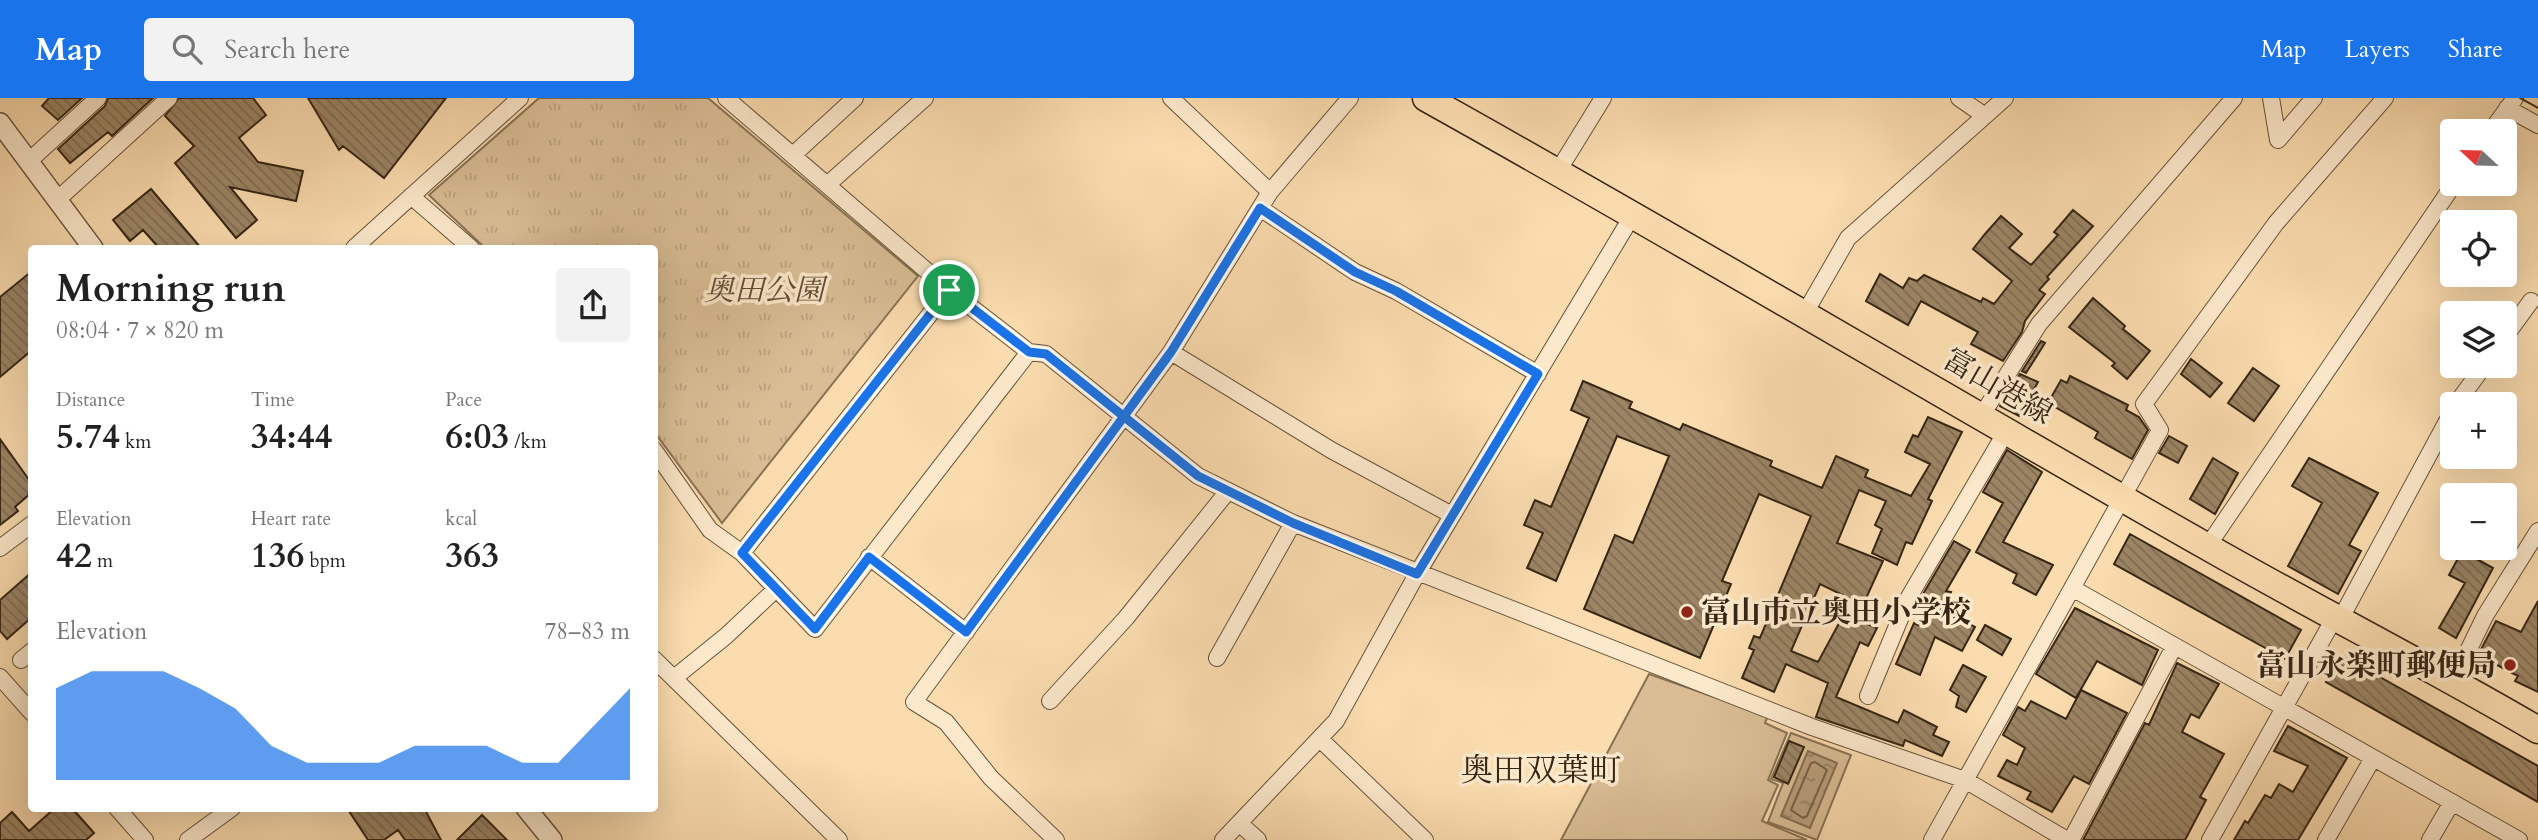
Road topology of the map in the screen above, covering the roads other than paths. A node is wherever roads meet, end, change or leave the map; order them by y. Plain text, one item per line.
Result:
1 (98, 98) edge
2 (169, 98) edge
3 (520, 98) edge
4 (726, 98) edge
5 (855, 98) edge
6 (925, 98) edge
7 (1171, 98) edge
8 (1350, 98) edge
9 (1426, 98) edge
10 (1603, 98) edge
11 (1959, 98) edge
12 (2005, 98) edge
13 (2234, 98) edge
14 (2271, 98) edge
15 (2314, 98) edge
16 (2385, 98) edge
17 (2511, 103) edge
18 (1985, 116) junction
19 (2500, 119) edge
20 (0, 123) edge
21 (2538, 125) edge
22 (793, 155) junction
23 (29, 161) junction
24 (1558, 171) junction
25 (827, 185) junction
26 (1270, 192) junction
27 (411, 196) junction
28 (2446, 196) edge
29 (57, 200) junction
30 (1260, 208) junction
31 (1634, 213) junction
32 (91, 245) edge
33 (357, 245) edge
34 (468, 245) edge
35 (949, 290) junction
36 (2531, 301) dead end
37 (1805, 313) junction
38 (2517, 320) edge
39 (1029, 352) junction
40 (1171, 352) junction
41 (1538, 374) junction
42 (1982, 415) junction
43 (1124, 417) junction
44 (2007, 430) junction
45 (2440, 434) edge
46 (658, 456) edge
47 (1228, 491) junction
48 (2122, 497) junction
49 (1452, 515) junction
50 (1293, 523) junction
51 (28, 527) edge
52 (2538, 531) edge
53 (2207, 547) junction
54 (0, 548) edge
55 (742, 553) junction
56 (869, 557) junction
57 (1417, 574) junction
58 (2072, 588) junction
59 (776, 589) junction
60 (2339, 617) junction
61 (966, 632) junction
62 (2174, 647) junction
63 (1217, 658) dead end
64 (658, 663) edge
65 (0, 677) edge
66 (674, 678) junction
67 (2454, 680) junction
68 (1868, 696) dead end
69 (1050, 701) dead end
70 (28, 708) edge
71 (2284, 709) junction
72 (2538, 730) edge
73 (1321, 740) junction
74 (2373, 758) junction
75 (1965, 780) junction
76 (2452, 802) junction
77 (120, 812) edge
78 (226, 812) edge
79 (529, 812) edge
80 (1239, 823) junction
81 (548, 839) edge
82 (145, 840) edge
83 (188, 840) edge
84 (839, 840) edge
85 (1056, 840) edge
86 (1223, 840) edge
87 (1258, 840) edge
88 (1425, 840) edge
89 (1932, 840) edge
90 (2069, 840) edge
91 (2210, 840) edge
92 (2326, 840) edge
93 (2430, 840) edge
94 (2519, 840) edge

1 - 23 street
2 - 29 street
3 - 27 street
4 - 22 street
5 - 22 street
6 - 25 street
7 - 26 street
8 - 26 street
9 - 24 main road, 富山港線
10 - 24 street
11 - 18 street
12 - 18 street
13 - 42 street
14 - 15 street
16 - 48 street
17 - 19 street
17 - 21 street
18 - 37 street
20 - 23 street
22 - 25 street
23 - 29 street
24 - 31 main road, 富山港線
25 - 35 street
26 - 30 street
27 - 33 street
27 - 34 street
28 - 53 street
29 - 32 street
30 - 40 street
30 - 41 street
31 - 37 main road, 富山港線
31 - 41 street
35 - 39 street
35 - 55 street
36 - 38 street
37 - 42 main road, 富山港線
39 - 43 street
39 - 56 street
40 - 43 street
40 - 49 street
41 - 49 street
42 - 44 main road, 富山港線
43 - 47 street
43 - 61 street
44 - 48 main road, 富山港線
44 - 68 street
45 - 60 street
46 - 55 street
47 - 50 street
47 - 69 street
48 - 53 main road, 富山港線
48 - 58 street
49 - 57 street
50 - 57 street
50 - 63 street
51 - 54 street
52 - 67 street
53 - 60 main road, 富山港線
55 - 59 street
56 - 59 street
56 - 61 street
57 - 73 street
57 - 75 street
58 - 62 street
58 - 75 street
59 - 66 street
60 - 67 main road, 富山港線
60 - 71 street
61 - 85 street
62 - 71 street
62 - 90 street
64 - 66 street
65 - 70 street
66 - 84 street
67 - 72 main road, 富山港線
71 - 74 street
71 - 91 street
73 - 80 street
73 - 88 street
74 - 76 street
74 - 92 street
75 - 89 street
75 - 90 street
76 - 93 street
76 - 94 street
77 - 82 street
78 - 83 street
79 - 81 street
80 - 86 street
80 - 87 street

